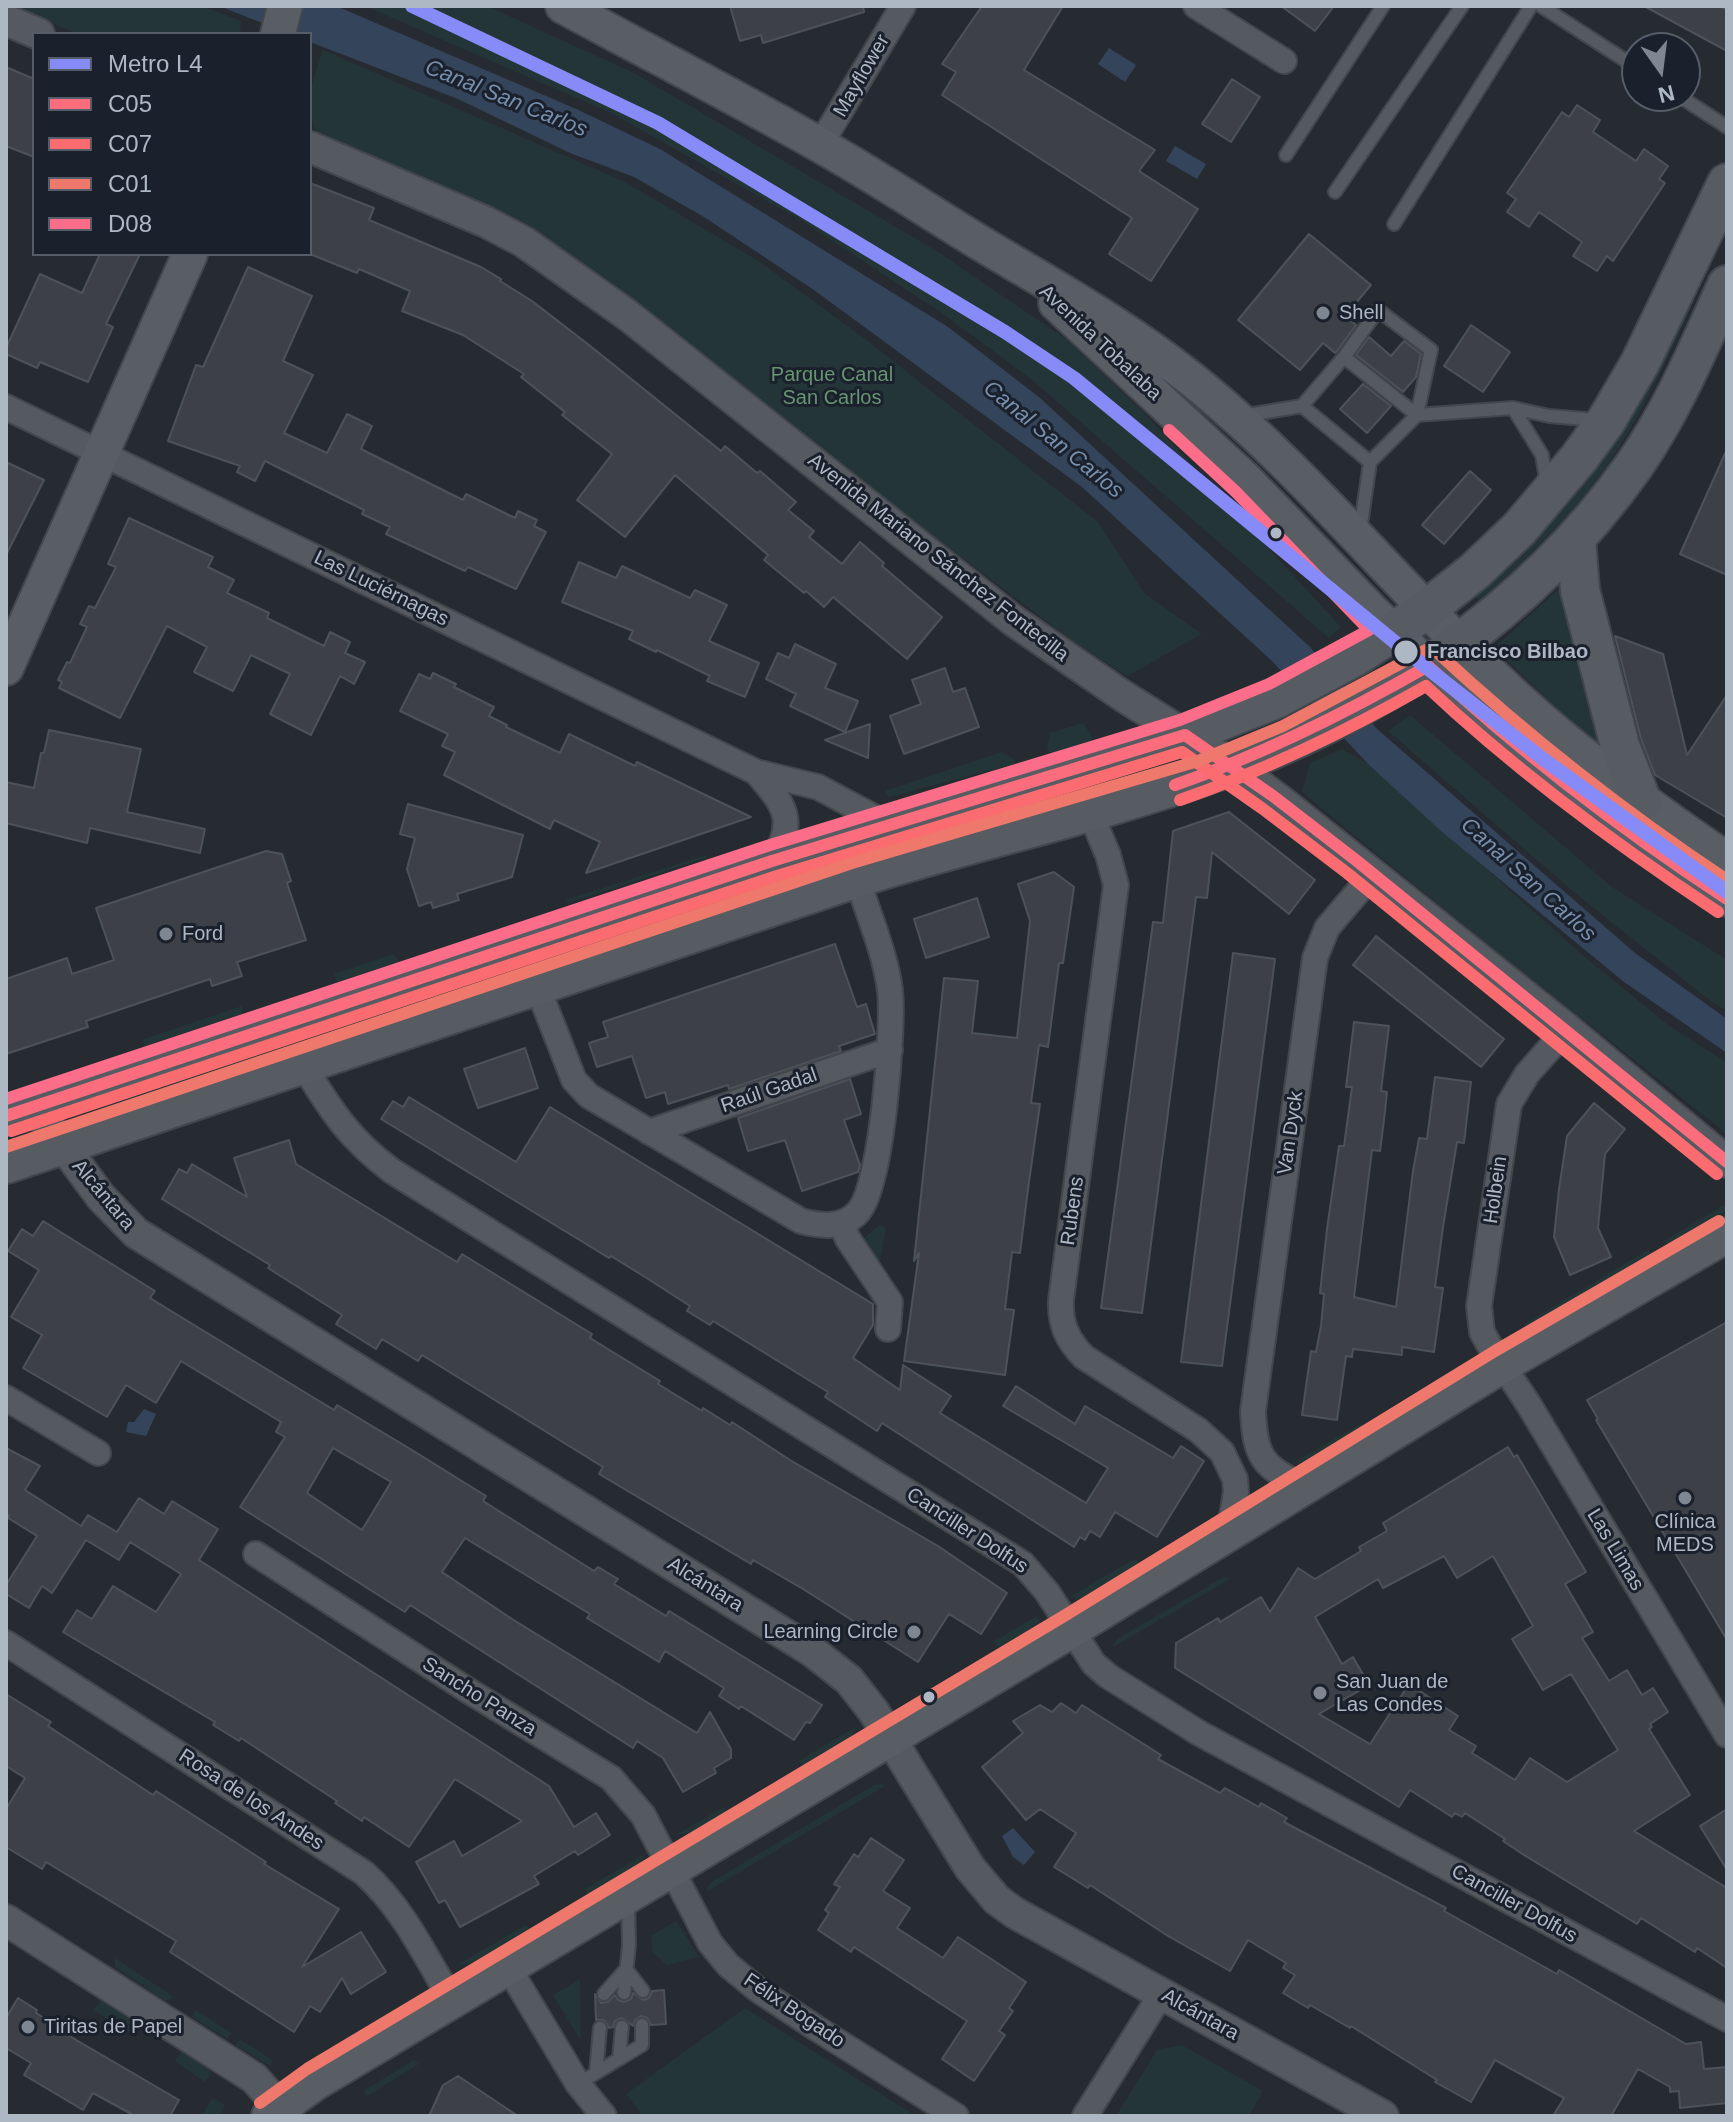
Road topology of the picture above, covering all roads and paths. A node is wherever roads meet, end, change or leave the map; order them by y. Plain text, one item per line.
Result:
1 (285, 6) edge
2 (563, 6) edge
3 (903, 6) edge
4 (1196, 6) edge
5 (1383, 6) edge
6 (1462, 6) edge
7 (1531, 6) edge
8 (1541, 6) edge
9 (6, 20) edge
10 (34, 32) edge
11 (278, 32) edge
12 (1621, 58) edge
13 (1284, 61) dead end
14 (1701, 110) edge
15 (1727, 127) edge
16 (820, 145) junction
17 (312, 148) edge
18 (1286, 155) dead end
19 (1727, 183) edge
20 (1335, 192) dead end
21 (1394, 224) dead end
22 (189, 256) edge
23 (1012, 261) junction
24 (1727, 285) edge
25 (1344, 357) junction
26 (1302, 406) junction
27 (6, 407) edge
28 (1513, 408) junction
29 (1417, 415) junction
30 (1236, 417) junction
31 (1606, 421) junction
32 (102, 452) junction
33 (1370, 462) junction
34 (1549, 495) junction
35 (1359, 539) junction
36 (1576, 539) junction
37 (1426, 610) junction
38 (1394, 633) junction
39 (1460, 644) junction
40 (1428, 666) junction
41 (6, 668) edge
42 (1185, 735) junction
43 (1233, 765) junction
44 (756, 772) junction
45 (1642, 802) junction
46 (1090, 812) junction
47 (889, 825) junction
48 (1727, 860) edge
49 (772, 861) junction
50 (1373, 874) junction
51 (857, 878) junction
52 (1727, 899) edge
53 (537, 986) junction
54 (1567, 1029) junction
55 (890, 1050) junction
56 (303, 1065) junction
57 (20, 1111) edge
58 (649, 1132) junction
59 (62, 1145) junction
60 (1727, 1162) edge
61 (6, 1164) edge
62 (841, 1224) junction
63 (1727, 1235) edge
64 (888, 1329) dead end
65 (1503, 1365) junction
66 (6, 1398) edge
67 (1253, 1411) junction
68 (1207, 1438) junction
69 (98, 1453) dead end
70 (1305, 1487) junction
71 (1229, 1534) junction
72 (256, 1554) dead end
73 (1072, 1630) junction
74 (6, 1643) edge
75 (1727, 1735) edge
76 (890, 1739) junction
77 (672, 1868) junction
78 (628, 1896) junction
79 (6, 1920) edge
80 (508, 1967) junction
81 (626, 1969) junction
82 (643, 1991) dead end
83 (624, 1993) dead end
84 (1162, 1993) junction
85 (604, 1994) dead end
86 (452, 2001) junction
87 (1727, 2019) edge
88 (642, 2025) dead end
89 (622, 2027) dead end
90 (600, 2028) dead end
91 (619, 2059) junction
92 (587, 2078) junction
93 (275, 2112) edge
94 (604, 2116) edge
95 (956, 2116) edge
96 (1085, 2116) edge
97 (1383, 2116) edge

1 - 11 main road
2 - 16 main road, Avenida Tobalaba
3 - 16 street, Mayflower
4 - 13 street
5 - 18 lane
6 - 20 lane
7 - 21 lane
8 - 12 lane
9 - 10 street
14 - 15 lane
16 - 23 main road, Avenida Tobalaba
17 - 42 street, Avenida Mariano Sánchez Fontecilla
19 - 31 main road
22 - 32 main road
23 - 30 main road, Avenida Tobalaba
23 - 38 main road, Avenida Tobalaba
24 - 36 main road
25 - 26 lane
25 - 29 lane
25 - 29 lane
26 - 30 lane
26 - 33 lane
27 - 32 street, Las Luciérnagas
28 - 29 lane
28 - 31 lane
28 - 34 lane
29 - 33 lane
30 - 35 main road, Avenida Tobalaba
31 - 34 main road
32 - 41 main road
32 - 44 street, Las Luciérnagas
33 - 35 lane
34 - 37 main road
35 - 37 main road, Avenida Tobalaba
36 - 39 main road
36 - 45 main road
37 - 38 main road
37 - 39 main road, Avenida Tobalaba
38 - 40 main road, Avenida Tobalaba
38 - 42 main road
39 - 40 main road
39 - 45 main road, Avenida Tobalaba
40 - 43 main road
40 - 52 main road, Avenida Tobalaba
42 - 43 street, Avenida Mariano Sánchez Fontecilla
42 - 47 main road
43 - 46 main road
43 - 50 street, Avenida Mariano Sánchez Fontecilla
44 - 47 street, Las Luciérnagas
44 - 49 street, Las Luciérnagas
45 - 48 main road, Avenida Tobalaba
46 - 51 main road
46 - 68 street, Rubens
47 - 49 main road
49 - 57 main road
50 - 54 street, Avenida Mariano Sánchez Fontecilla
50 - 67 street, Van Dyck
51 - 53 main road
51 - 55 street
53 - 56 main road
53 - 58 street
54 - 60 street, Avenida Mariano Sánchez Fontecilla
54 - 65 street, Holbein
55 - 58 street, Raúl Gadal
55 - 62 street
56 - 59 main road
56 - 73 street, Canciller Dolfus
57 - 59 street, Alcántara
58 - 62 street
59 - 61 main road
59 - 76 street, Alcántara
62 - 64 street
63 - 65 main road
65 - 70 main road
65 - 75 street, Las Limas
66 - 69 street
67 - 68 street
67 - 70 street, Van Dyck
68 - 71 street, Rubens
70 - 71 main road
71 - 73 main road
72 - 77 street, Sancho Panza
73 - 76 main road
73 - 87 street, Canciller Dolfus
74 - 86 street, Rosa de los Andes
76 - 77 main road
76 - 84 street, Alcántara
77 - 78 main road
77 - 95 street, Félix Bogado
78 - 80 main road
78 - 81 lane
79 - 93 street
80 - 86 main road
80 - 92 street
81 - 82 lane
81 - 83 lane
81 - 85 lane
84 - 96 street
84 - 97 street, Alcántara
86 - 93 main road
88 - 91 lane
89 - 91 lane
90 - 92 lane
91 - 92 lane
92 - 94 street

